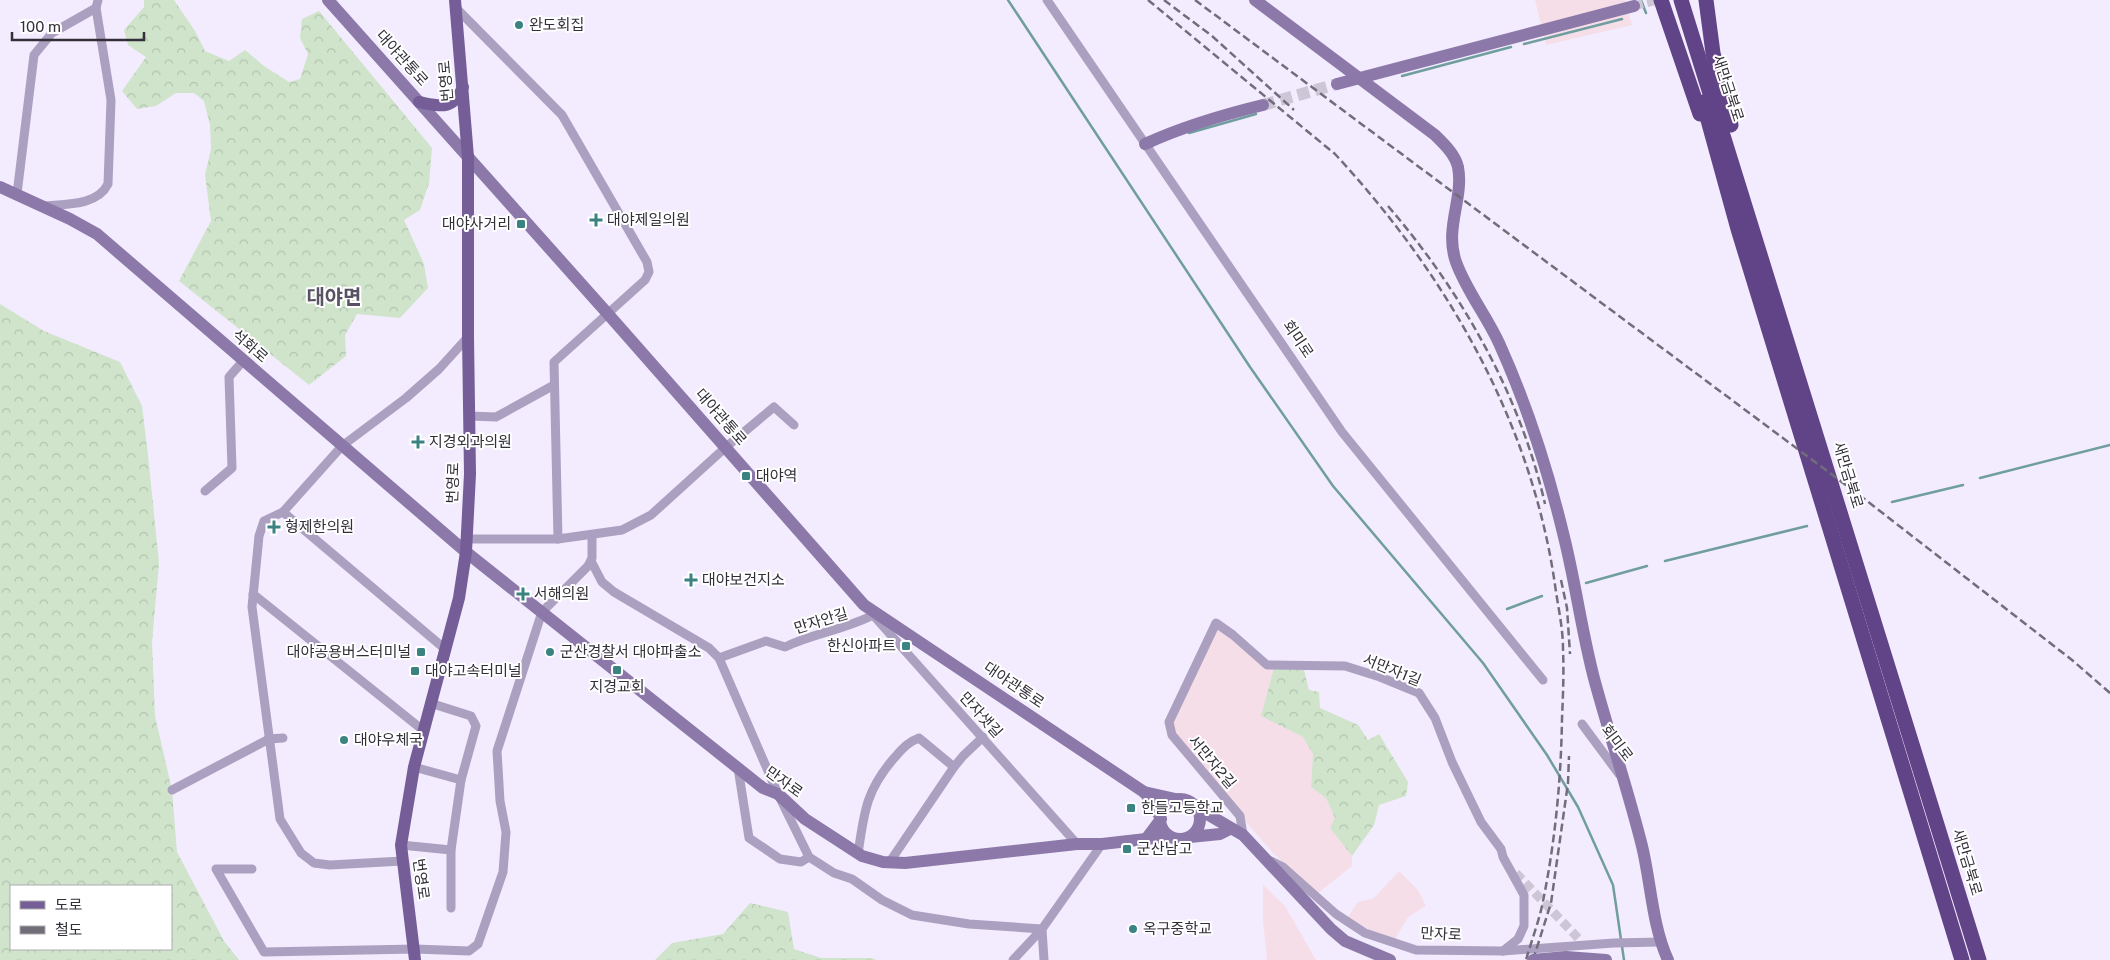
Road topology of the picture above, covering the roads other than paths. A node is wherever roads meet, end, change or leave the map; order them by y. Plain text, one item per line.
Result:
1 (328, 0) edge
2 (1047, 0) edge
3 (1255, 0) edge
4 (1660, 0) edge
5 (1671, 0) edge
6 (1681, 0) edge
7 (1706, 0) edge
8 (97, 4) edge
9 (455, 4) edge
10 (1634, 6) tunnel mouth
11 (1360, 79) junction
12 (1337, 84) tunnel mouth
13 (462, 88) junction
14 (418, 102) junction
15 (1263, 105) tunnel mouth
16 (1145, 144) junction
17 (468, 157) junction
18 (0, 187) edge
19 (17, 194) junction
20 (43, 206) junction
21 (1769, 305) junction
22 (608, 314) junction
23 (468, 337) junction
24 (243, 361) junction
25 (554, 385) junction
26 (469, 416) junction
27 (794, 425) dead end
28 (342, 446) junction
29 (726, 447) junction
30 (206, 491) dead end
31 (283, 512) junction
32 (592, 536) junction
33 (558, 539) junction
34 (466, 545) junction
35 (591, 561) junction
36 (254, 594) junction
37 (864, 605) junction
38 (542, 612) junction
39 (873, 615) junction
40 (1216, 623) joint
41 (444, 649) junction
42 (719, 658) junction
43 (1543, 680) dead end
44 (430, 703) junction
45 (1582, 724) dead end
46 (424, 730) junction
47 (983, 737) junction
48 (283, 738) dead end
49 (269, 739) junction
50 (414, 766) junction
51 (954, 767) junction
52 (738, 768) junction
53 (461, 780) junction
54 (1626, 782) junction
55 (172, 790) dead end
56 (1144, 792) junction
57 (778, 794) junction
58 (1180, 800) junction
59 (1197, 808) junction
60 (1161, 819) junction
61 (1230, 829) junction
62 (1243, 835) junction
63 (1169, 836) junction
64 (1190, 837) junction
65 (1146, 839) junction
66 (1077, 844) junction
67 (1102, 844) junction
68 (401, 845) junction
69 (451, 850) junction
70 (858, 854) junction
71 (809, 857) junction
72 (1264, 857) junction
73 (1503, 858) junction
74 (402, 861) junction
75 (889, 862) junction
76 (252, 869) dead end
77 (1516, 873) tunnel mouth
78 (451, 908) dead end
79 (1042, 929) junction
80 (1579, 939) tunnel mouth
81 (1660, 942) junction
82 (1603, 944) junction
83 (1588, 945) junction
84 (1503, 951) junction
85 (414, 954) edge
86 (1014, 960) edge
87 (1044, 960) edge
88 (1390, 960) edge
89 (1533, 960) edge
90 (1606, 960) edge
91 (1668, 960) edge
92 (1677, 960) edge
93 (1962, 960) edge
94 (1979, 960) edge

1 - 14 street, 대야관통로
2 - 16 street, 회미로
3 - 11 street
4 - 21 highway
5 - 21 highway, 새만금북로
6 - 21 highway, 새만금북로
7 - 21 highway
8 - 19 street
8 - 20 street
9 - 13 main road, 번영로
9 - 22 street
10 - 11 street
11 - 12 street
11 - 54 street
13 - 14 main road
13 - 17 main road, 번영로
14 - 17 street, 대야관통로
15 - 16 street
16 - 43 street, 회미로
17 - 22 street, 대야관통로
17 - 23 main road, 번영로
18 - 19 street, 석화로
19 - 20 street, 석화로
20 - 24 street, 석화로
21 - 93 highway, 새만금북로
21 - 94 highway, 새만금북로
22 - 25 street
22 - 29 street, 대야관통로
23 - 26 main road, 번영로
23 - 28 street
24 - 28 street, 석화로
24 - 30 street
25 - 26 street
25 - 33 street
26 - 34 main road, 번영로
27 - 29 street
28 - 31 street
28 - 34 street, 석화로
29 - 32 street
29 - 37 street, 대야관통로
31 - 36 street
31 - 41 street
32 - 33 street
32 - 35 street
33 - 34 street
34 - 38 street, 만자로
34 - 41 main road, 번영로
35 - 38 street
35 - 42 street
36 - 46 street
36 - 49 street
37 - 39 street, 만자샛길
37 - 56 street, 대야관통로
38 - 52 street, 만자로
38 - 85 street
39 - 42 street, 만자안길
39 - 47 street, 만자샛길
40 - 62 street, 서만자2길
40 - 73 street, 서만자1길
41 - 44 main road, 번영로
42 - 57 street
44 - 46 main road, 번영로
44 - 53 street
45 - 54 street, 회미로
46 - 50 main road, 번영로
47 - 51 street
47 - 66 street, 만자샛길
48 - 49 street
49 - 55 street
49 - 74 street
50 - 53 street
50 - 68 main road, 번영로
51 - 70 street
51 - 75 street
52 - 57 street, 만자로
52 - 71 street
53 - 69 street
54 - 81 street
56 - 58 street
56 - 60 street
57 - 70 street, 만자로
57 - 71 street
58 - 59 street
58 - 60 street
59 - 61 street, 만자로
59 - 64 street
60 - 63 street
60 - 65 street
61 - 62 street, 만자로
61 - 64 street
62 - 72 street, 만자로
63 - 64 street
63 - 65 street, 만자로
65 - 67 street, 만자로
66 - 67 street, 만자로
66 - 75 street, 만자로
67 - 79 street
68 - 69 street
68 - 74 main road, 번영로
69 - 78 street
70 - 75 street, 만자로
71 - 79 street
72 - 84 street, 만자로
72 - 88 street, 만자로
73 - 77 street, 서만자1길
73 - 84 street, 서만자1길
74 - 85 main road, 번영로
76 - 85 street
79 - 86 street
79 - 87 street
80 - 83 street
81 - 82 street, 만자로
81 - 91 street
81 - 92 street
82 - 83 street, 만자로
82 - 90 street
83 - 84 street, 만자로
89 - 90 street, bridge

